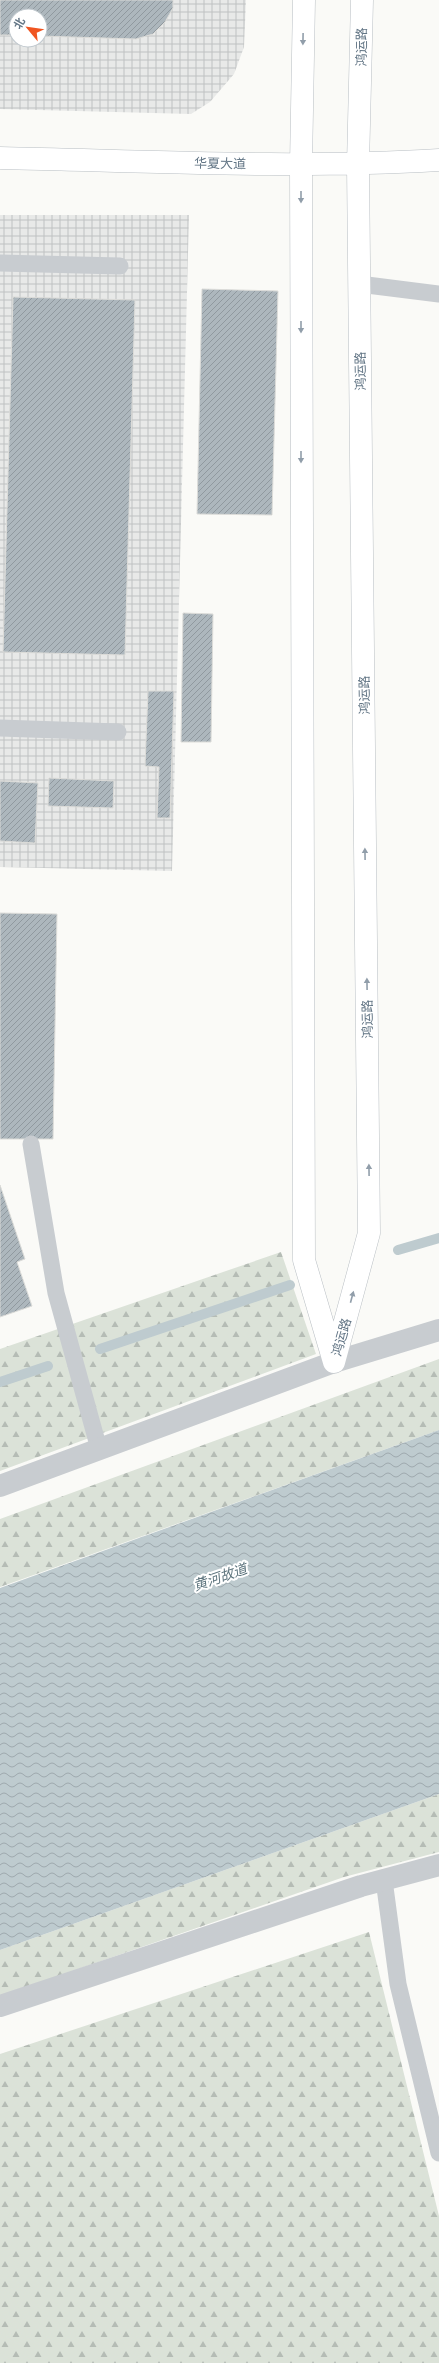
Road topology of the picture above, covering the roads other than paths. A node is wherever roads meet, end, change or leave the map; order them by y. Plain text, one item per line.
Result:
1 (304, 0) edge
2 (362, 0) edge
3 (0, 158) edge
4 (439, 160) edge
5 (301, 165) junction
6 (358, 165) junction
7 (0, 263) edge
8 (120, 266) dead end
9 (359, 284) junction
10 (439, 294) edge
11 (0, 728) edge
12 (118, 732) dead end
13 (31, 1144) dead end
14 (439, 1330) edge
15 (334, 1362) junction
16 (99, 1449) junction
17 (0, 1486) edge
18 (439, 1864) edge
19 (384, 1880) junction
20 (0, 2006) edge
21 (439, 2152) edge

1 -> 5 street, 鸿运路
2 - 6 street, 鸿运路
3 - 5 street, 华夏大道
4 - 6 street, 华夏大道
5 - 6 street, 华夏大道
5 -> 15 street, 鸿运路
6 - 9 street, 鸿运路
7 - 8 lane
9 - 10 lane
15 -> 9 street, 鸿运路
11 - 12 lane
13 - 16 lane
14 - 15 street
15 - 16 street
16 - 17 street
18 - 19 street
19 - 20 street
19 - 21 lane

